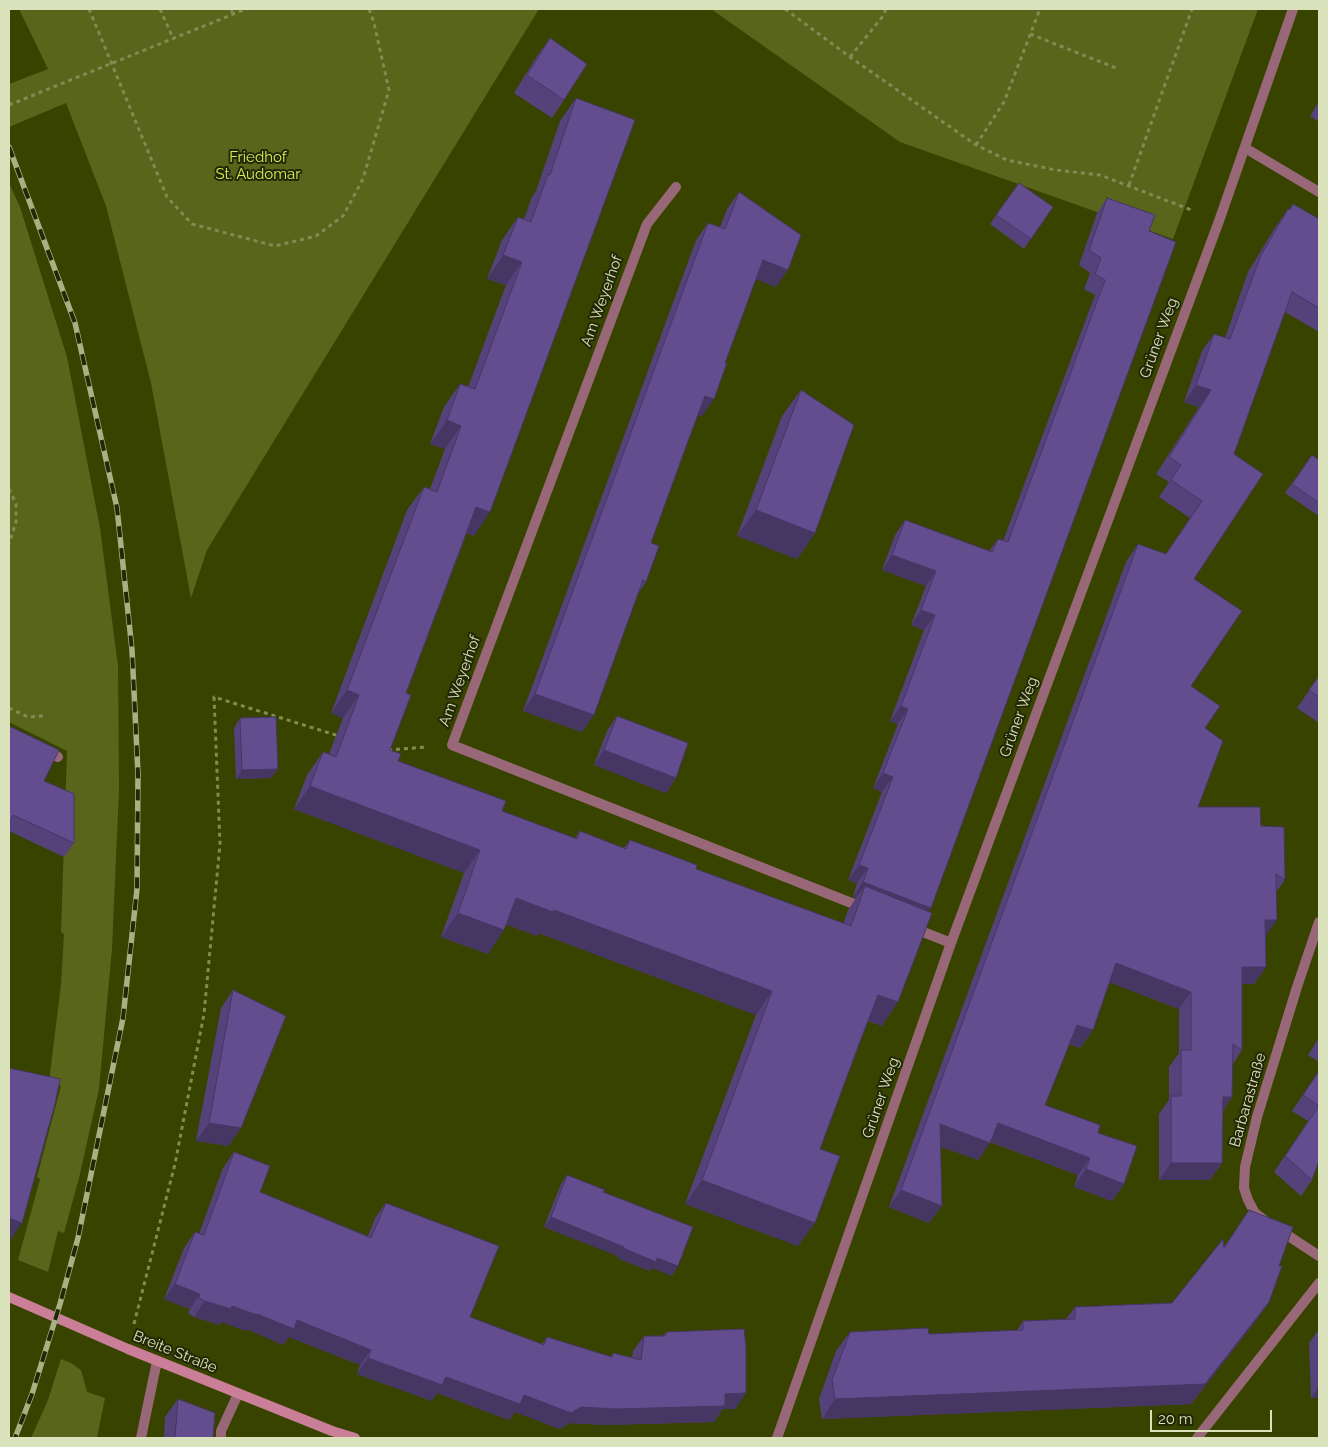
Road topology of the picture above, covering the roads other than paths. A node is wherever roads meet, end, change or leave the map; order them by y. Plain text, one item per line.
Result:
1 (1293, 9) edge
2 (1245, 148) junction
3 (676, 187) dead end
4 (1319, 192) edge
5 (34, 744) edge
6 (58, 757) edge
7 (877, 914) edge
8 (1319, 922) edge
9 (905, 924) edge
10 (951, 943) junction
11 (1319, 1256) edge
12 (1319, 1283) edge
13 (9, 1297) edge
14 (157, 1361) junction
15 (238, 1394) junction
16 (141, 1438) edge
17 (221, 1438) edge
18 (355, 1438) edge
19 (777, 1438) edge
20 (1197, 1438) edge

1 - 2 street, Grüner Weg
2 - 4 street
2 - 10 street, Grüner Weg
3 - 7 street, Am Weyerhof
5 - 6 street
8 - 11 street, Barbarastraße
9 - 10 street
10 - 19 street, Grüner Weg
12 - 20 street
13 - 14 street, Breite Straße
14 - 15 street, Breite Straße
14 - 16 street
15 - 17 street
15 - 18 street, Breite Straße

